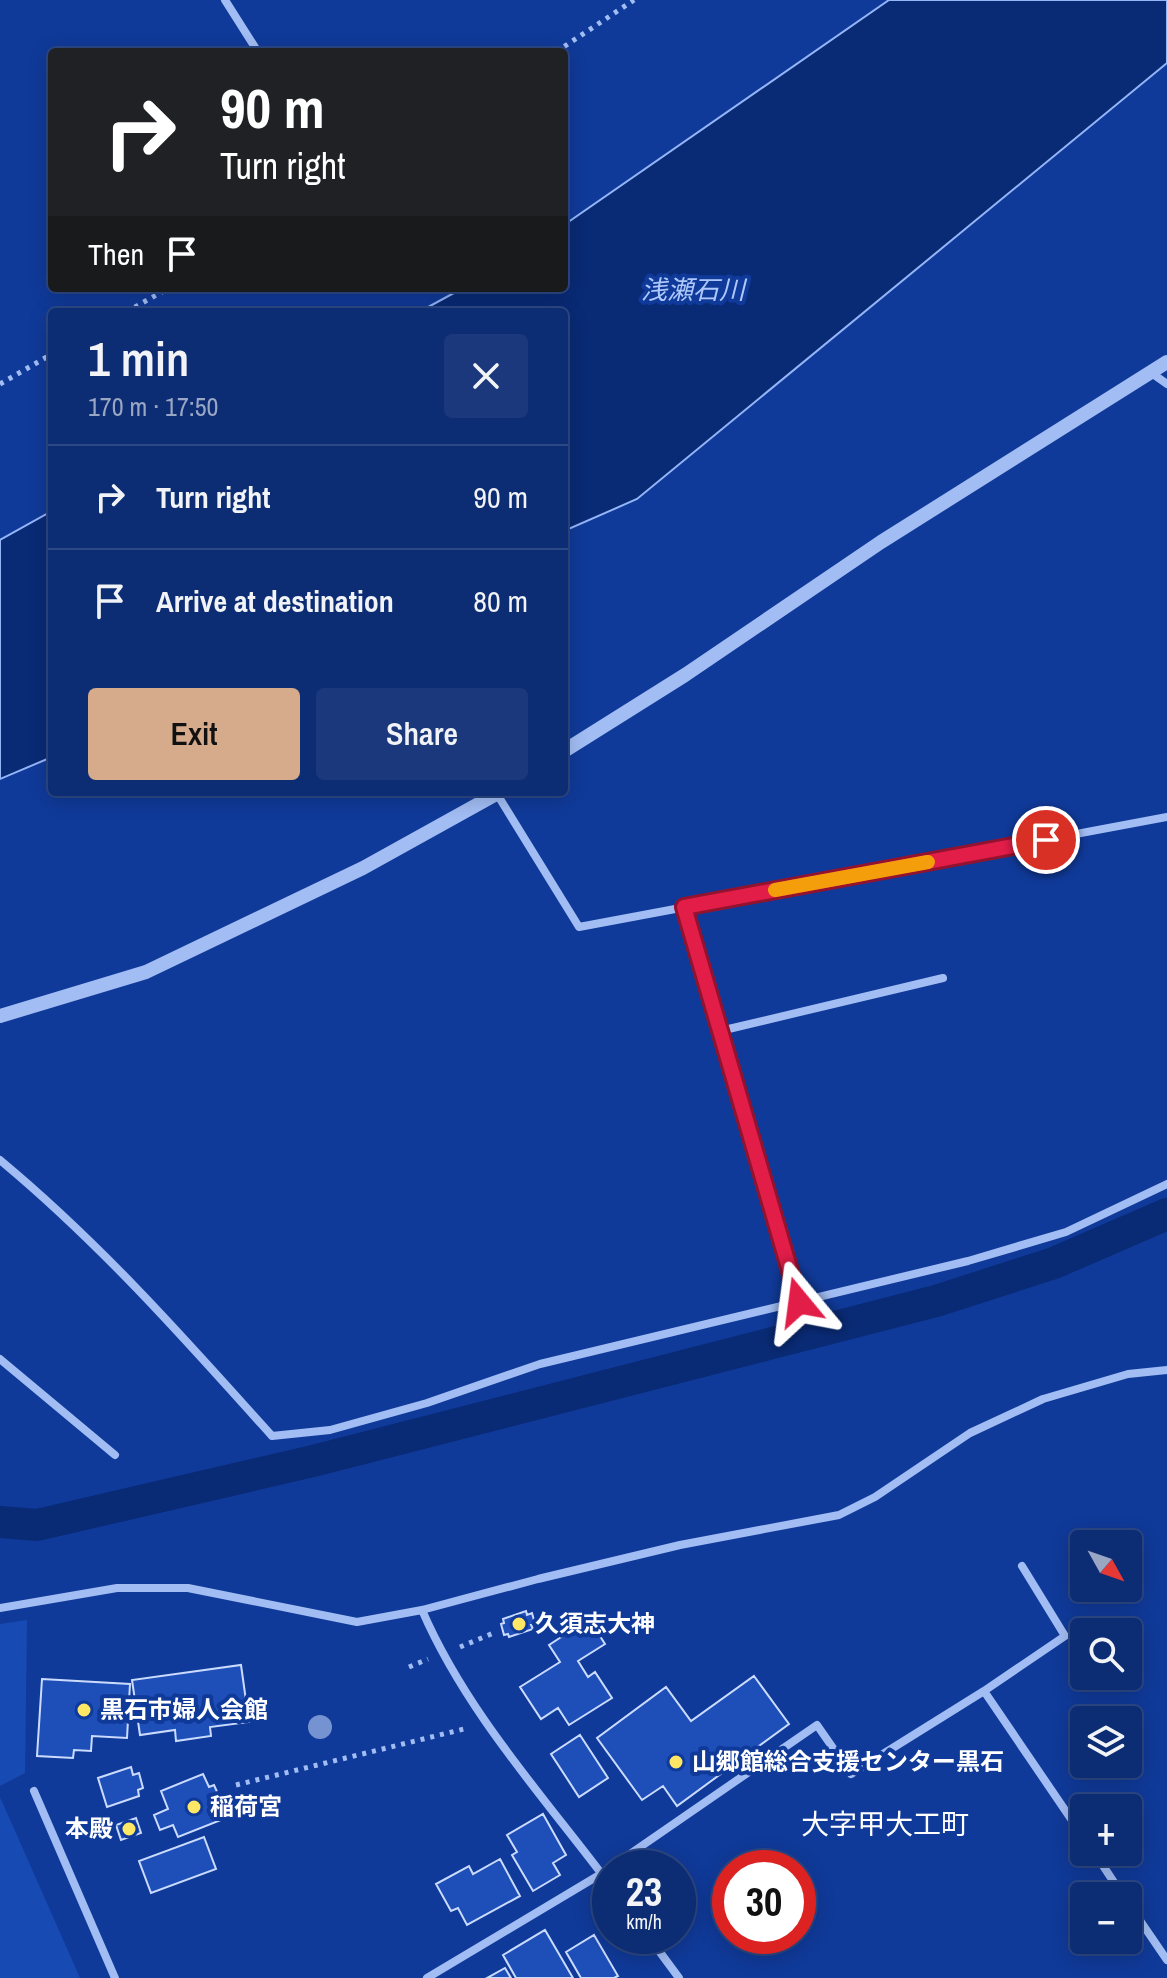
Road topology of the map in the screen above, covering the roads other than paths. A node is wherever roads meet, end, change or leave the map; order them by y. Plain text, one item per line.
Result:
1 (225, 0) edge
2 (255, 48) edge
3 (1167, 362) edge
4 (1150, 372) junction
5 (1167, 384) edge
6 (568, 748) edge
7 (493, 796) edge
8 (500, 796) edge
9 (1167, 817) edge
10 (684, 907) junction
11 (943, 978) dead end
12 (0, 1016) edge
13 (720, 1031) junction
14 (0, 1160) edge
15 (1167, 1184) edge
16 (799, 1302) junction
17 (0, 1359) edge
18 (1167, 1370) edge
19 (115, 1455) dead end
20 (1022, 1566) dead end
21 (0, 1608) edge
22 (422, 1610) junction
23 (984, 1691) junction
24 (34, 1791) dead end
25 (1070, 1817) edge
26 (636, 1850) edge
27 (592, 1862) edge
28 (592, 1879) edge
29 (1142, 1923) edge
30 (661, 1954) edge
31 (1167, 1960) edge
32 (115, 1978) edge
33 (427, 1978) edge
34 (679, 1978) edge

1 - 2 street
3 - 4 street
4 - 5 street
4 - 6 street
7 - 12 street
8 - 10 street
9 - 10 street
10 - 13 street
11 - 13 street
13 - 16 street
14 - 16 street
15 - 16 street
17 - 19 street
18 - 22 street
20 - 23 street
21 - 22 street
22 - 27 street
23 - 25 street
23 - 26 street
24 - 32 street
28 - 33 street
29 - 31 street
30 - 34 street

